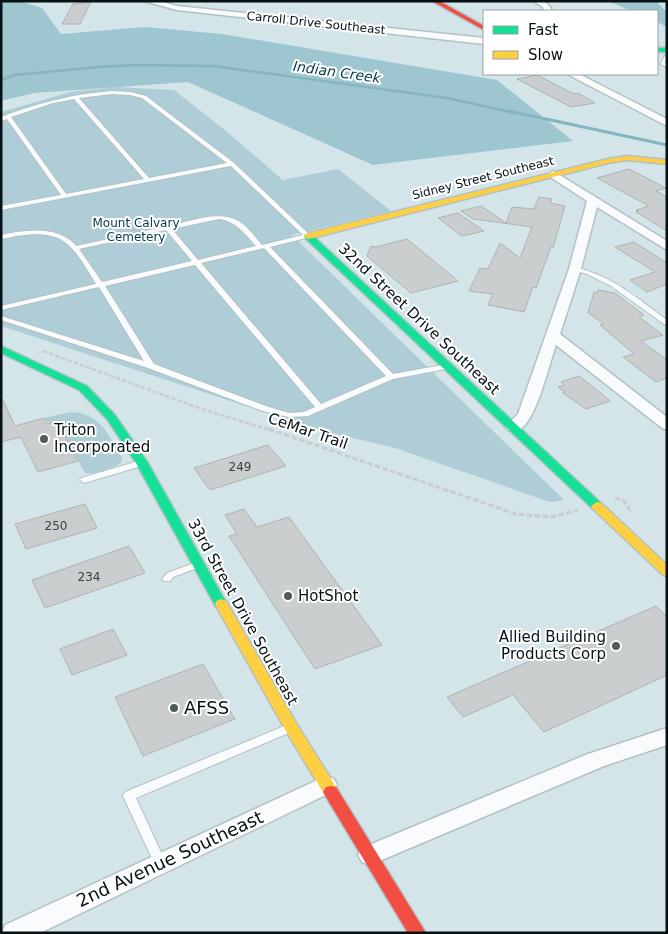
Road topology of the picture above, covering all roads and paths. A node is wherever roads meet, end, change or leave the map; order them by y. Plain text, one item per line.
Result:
1 (148, 1) edge
2 (435, 1) edge
3 (537, 1) edge
4 (548, 10) edge
5 (483, 27) edge
6 (483, 42) edge
7 (667, 57) edge
8 (667, 66) edge
9 (574, 75) edge
10 (76, 98) junction
11 (4, 118) edge
12 (667, 123) edge
13 (667, 162) edge
14 (232, 164) junction
15 (553, 174) junction
16 (148, 180) junction
17 (64, 195) junction
18 (593, 200) junction
19 (1, 208) edge
20 (167, 227) junction
21 (308, 236) junction
22 (1, 237) edge
23 (263, 246) junction
24 (667, 246) edge
25 (75, 248) junction
26 (194, 262) junction
27 (575, 269) junction
28 (101, 284) junction
29 (1, 308) edge
30 (1, 318) edge
31 (667, 324) edge
32 (552, 335) junction
33 (1, 349) edge
34 (38, 349) dead end
35 (150, 366) junction
36 (448, 366) junction
37 (391, 378) junction
38 (320, 408) junction
39 (667, 425) edge
40 (513, 428) junction
41 (142, 463) junction
42 (84, 480) dead end
43 (583, 509) dead end
44 (200, 564) junction
45 (667, 572) edge
46 (166, 579) dead end
47 (291, 727) junction
48 (667, 736) edge
49 (326, 785) junction
50 (370, 855) junction
51 (160, 863) junction
52 (14, 933) edge
53 (418, 933) edge

1 - 6 street, Carroll Drive Southeast
2 - 5 street
3 - 4 street
7 - 8 lane
9 - 12 street
10 - 11 lane
10 - 14 lane, 32nd Street Drive Southeast
10 - 16 lane
11 - 17 lane
13 - 15 street, Sidney Street Southeast
14 - 16 lane
14 - 21 lane, 32nd Street Drive Southeast
15 - 18 street
15 - 21 street, Sidney Street Southeast
16 - 17 lane
17 - 19 lane
18 - 24 street
18 - 27 street
20 - 23 lane
20 - 25 lane
20 - 26 lane
21 - 23 lane
21 - 36 street, 32nd Street Drive Southeast
22 - 25 lane
23 - 26 lane
23 - 37 lane
25 - 28 lane
26 - 28 lane
26 - 38 lane
27 - 31 lane
27 - 32 street
28 - 29 lane
28 - 35 lane
30 - 35 lane
32 - 39 street
32 - 40 street
33 - 41 street, 33rd Street Drive Southeast
34 - 43 path, CeMar Trail
35 - 38 lane
36 - 37 lane
36 - 40 street, 32nd Street Drive Southeast
37 - 38 lane
40 - 45 street, 32nd Street Drive Southeast
41 - 42 lane
41 - 44 street, 33rd Street Drive Southeast
44 - 46 lane
44 - 47 street, 33rd Street Drive Southeast
47 - 49 street, 33rd Street Drive Southeast
47 - 51 lane
48 - 50 street
49 - 50 street, 33rd Street Drive Southeast
49 - 51 street, 2nd Avenue Southeast
50 - 53 street, 33rd Street Drive Southeast
51 - 52 street, 2nd Avenue Southeast

